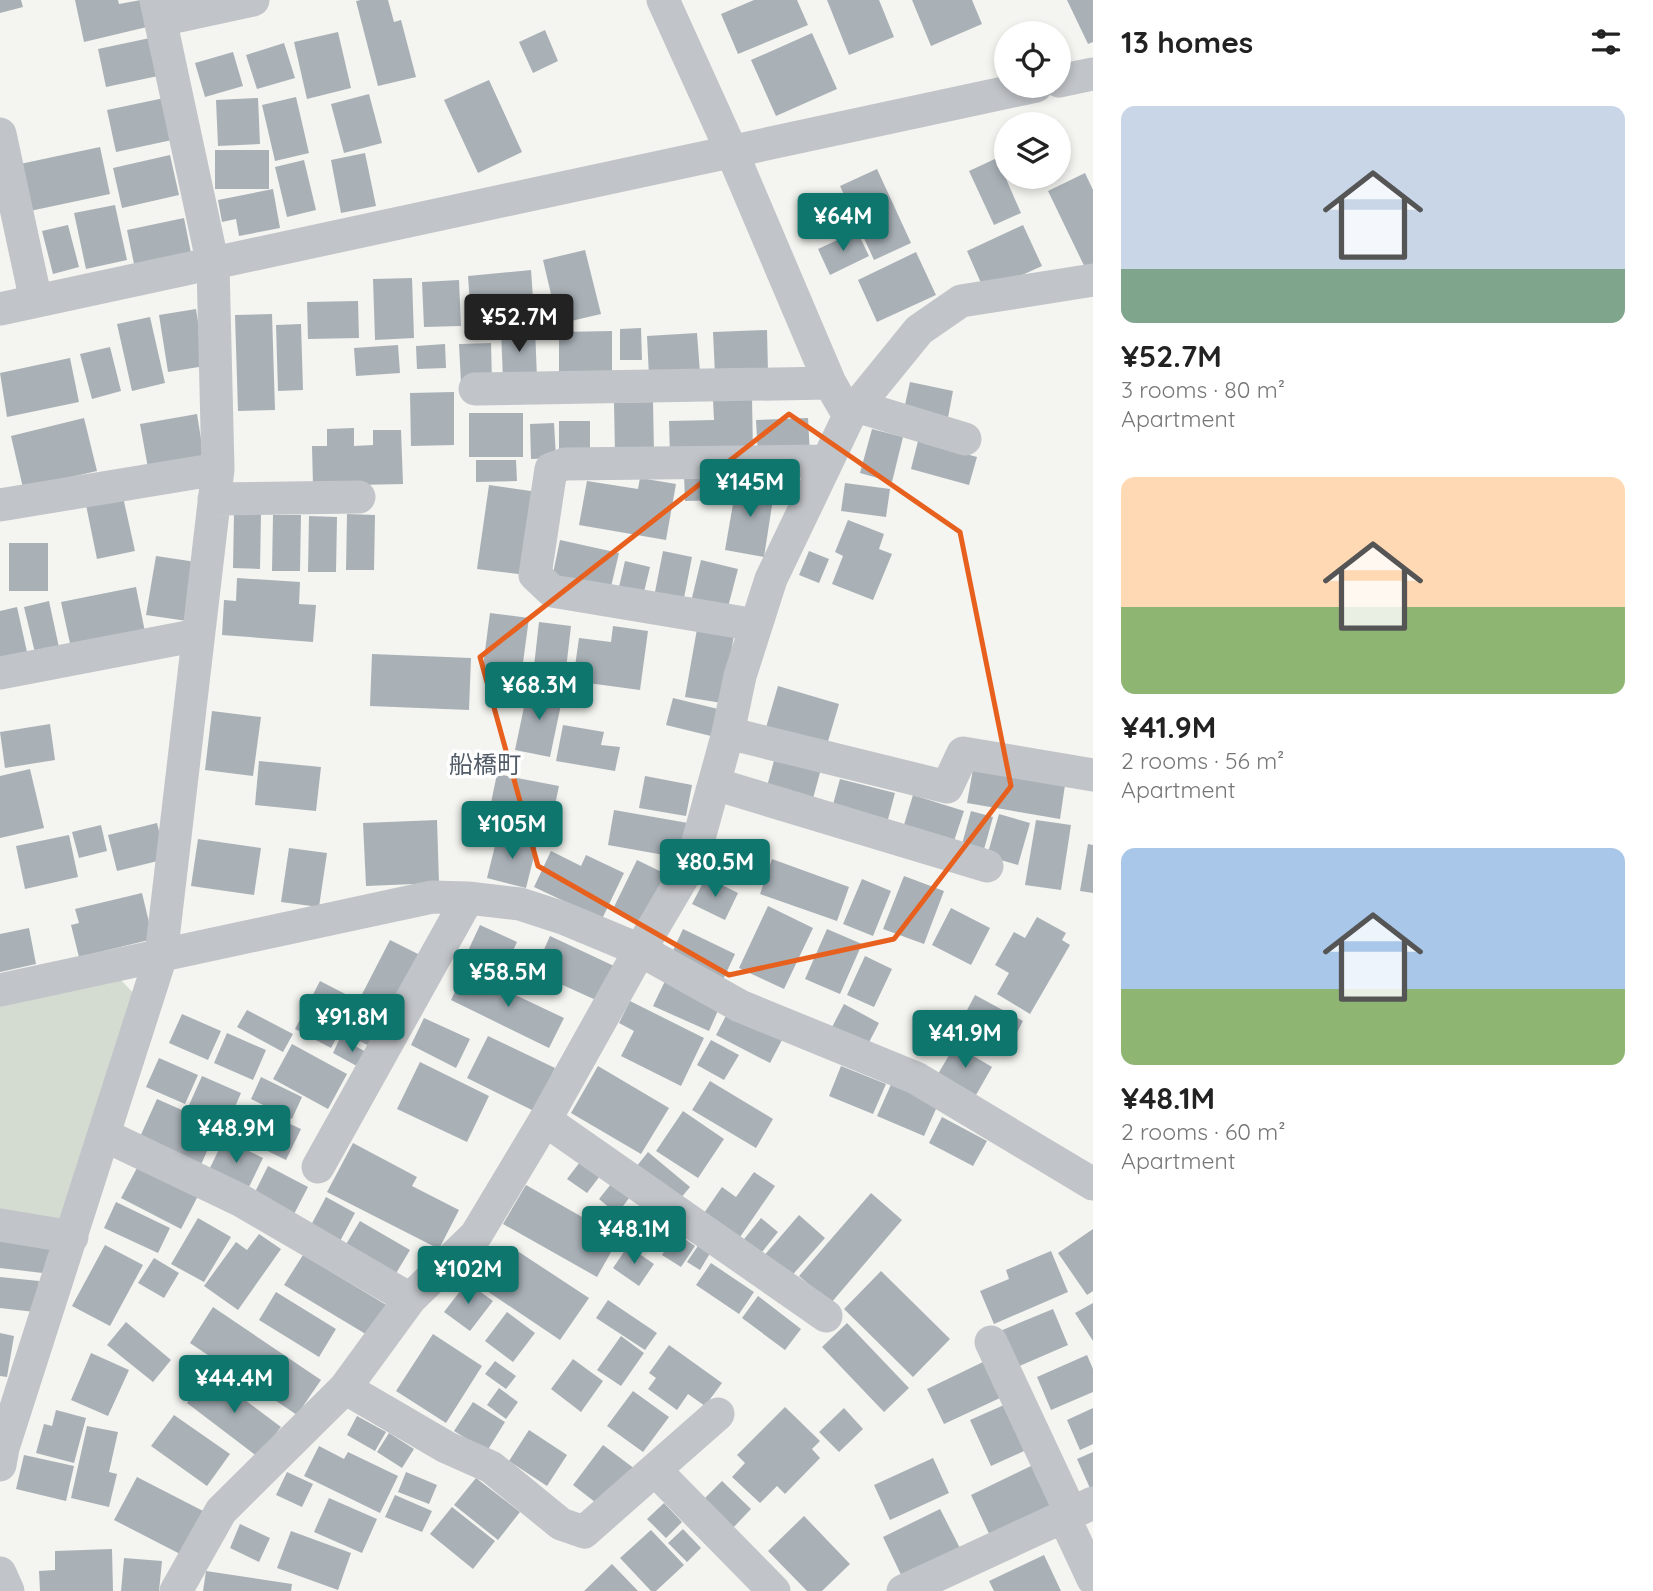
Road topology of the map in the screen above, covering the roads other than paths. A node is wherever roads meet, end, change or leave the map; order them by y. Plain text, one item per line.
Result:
1 (254, 0) edge
2 (663, 0) edge
3 (158, 10) edge
4 (1093, 74) edge
5 (1071, 79) edge
6 (994, 95) edge
7 (0, 134) edge
8 (731, 150) junction
9 (213, 265) junction
10 (1093, 280) edge
11 (36, 301) junction
12 (0, 309) edge
13 (830, 383) junction
14 (475, 389) dead end
15 (852, 411) junction
16 (965, 439) dead end
17 (826, 461) junction
18 (216, 484) junction
19 (359, 497) dead end
20 (0, 505) edge
21 (756, 625) junction
22 (198, 635) junction
23 (0, 673) edge
24 (728, 733) junction
25 (1093, 775) edge
26 (715, 783) junction
27 (987, 866) dead end
28 (468, 898) junction
29 (640, 950) junction
30 (161, 956) junction
31 (0, 990) edge
32 (545, 1120) junction
33 (104, 1135) junction
34 (318, 1167) dead end
35 (1093, 1184) edge
36 (0, 1225) edge
37 (72, 1237) junction
38 (410, 1299) junction
39 (826, 1316) dead end
40 (991, 1342) dead end
41 (345, 1388) junction
42 (718, 1414) dead end
43 (0, 1465) edge
44 (656, 1471) junction
45 (1076, 1511) edge
46 (1093, 1579) edge
47 (176, 1591) edge
48 (774, 1591) edge
49 (903, 1591) edge

1 - 3 street
2 - 8 street
3 - 9 street
4 - 5 street
6 - 8 street
7 - 11 street
8 - 9 street
8 - 13 street
9 - 11 street
9 - 18 street
10 - 15 street
11 - 12 street
13 - 14 street
13 - 15 street
15 - 16 street
15 - 17 street
17 - 21 street
17 - 21 street
18 - 19 street
18 - 20 street
18 - 22 street
21 - 24 street
22 - 23 street
22 - 30 street
24 - 25 street
24 - 26 street
26 - 27 street
26 - 29 street
28 - 29 street
28 - 30 street
28 - 34 street
29 - 32 street
29 - 35 street
30 - 31 street
30 - 33 street
32 - 38 street
32 - 39 street
33 - 37 street
33 - 38 street
36 - 37 street
37 - 43 street
38 - 41 street
40 - 45 street
41 - 44 street
41 - 47 street
42 - 44 street
44 - 48 street
45 - 46 street
45 - 49 street

